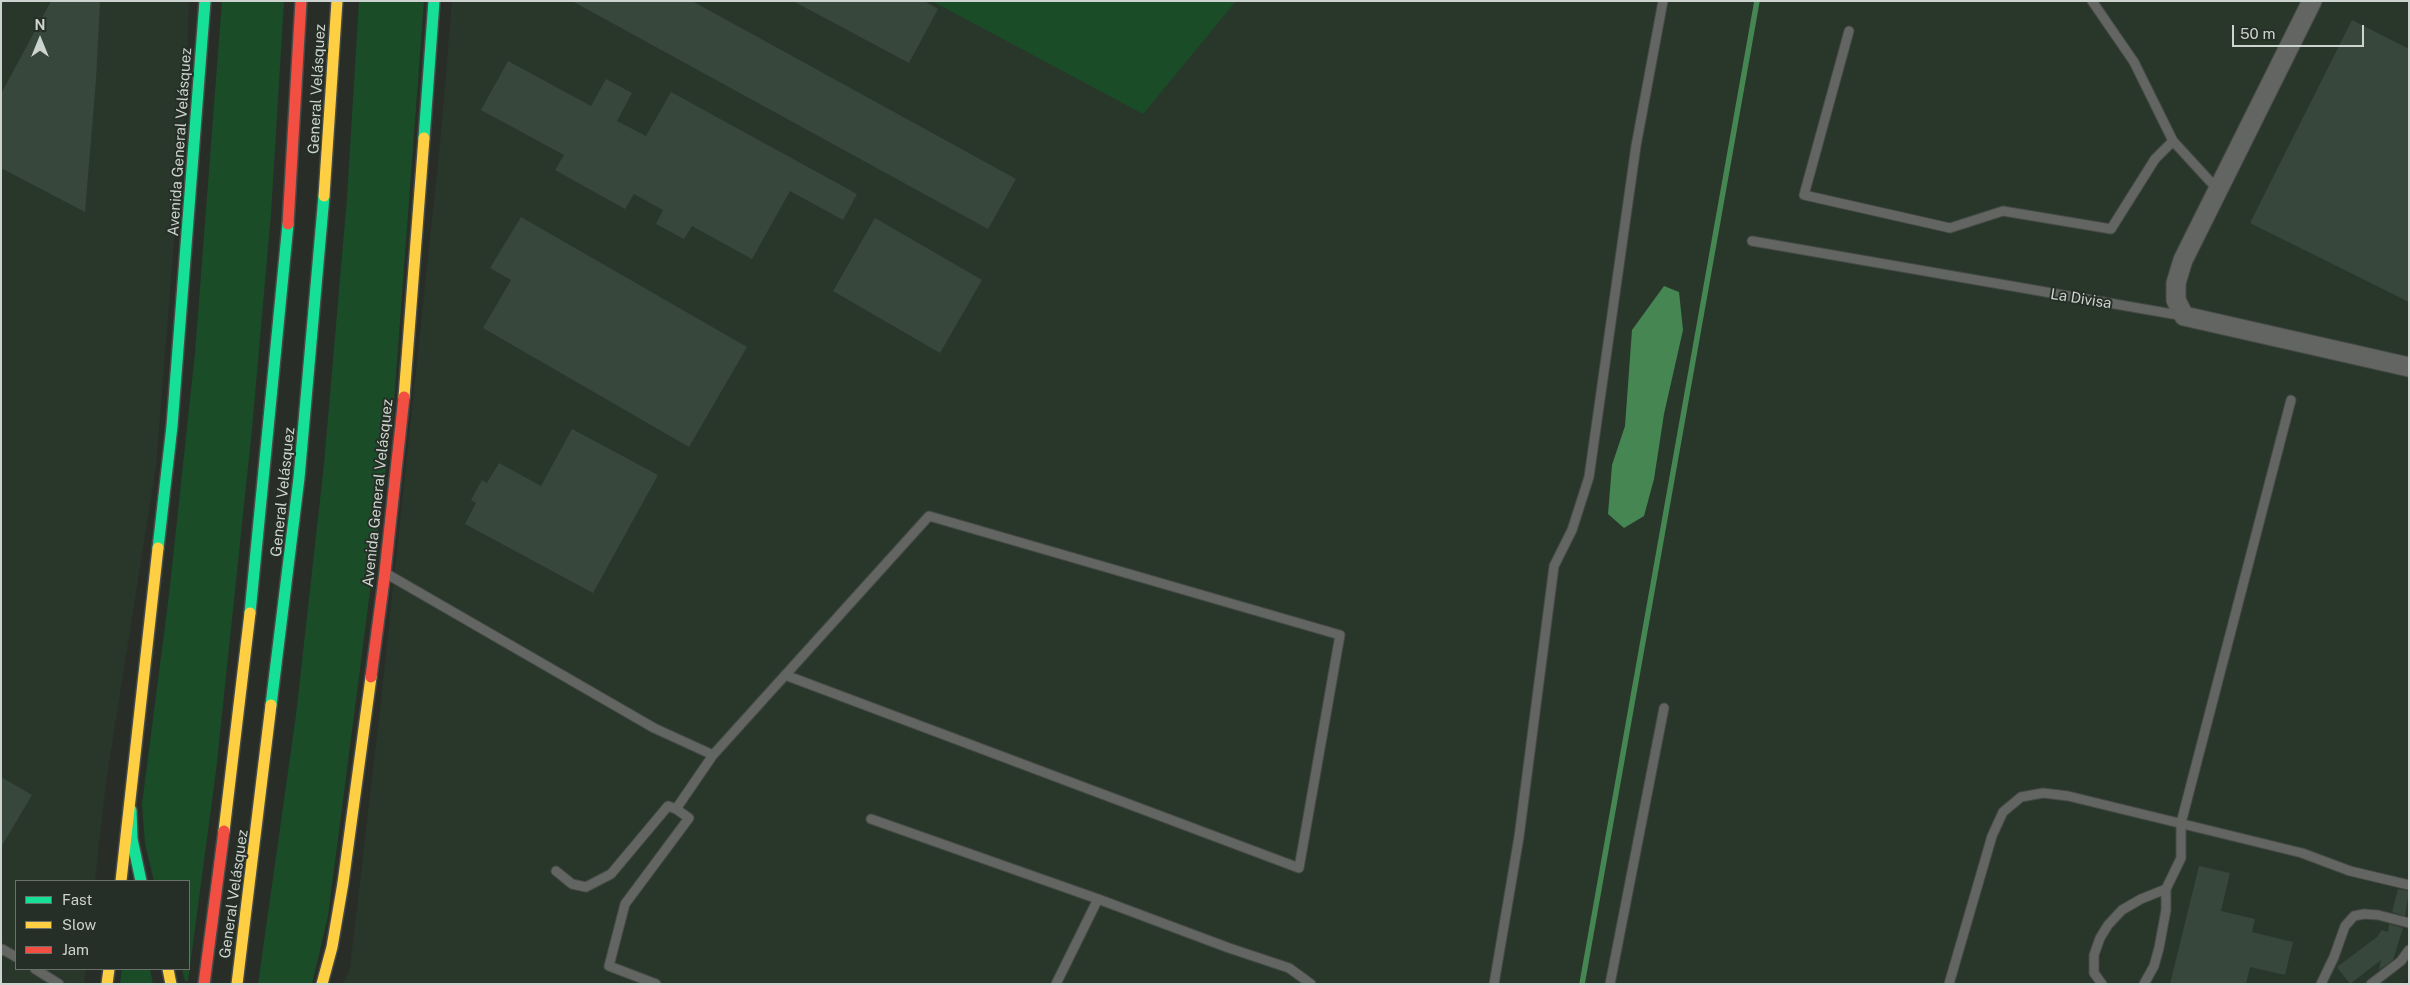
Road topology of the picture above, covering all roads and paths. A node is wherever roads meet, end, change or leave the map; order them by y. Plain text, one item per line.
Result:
1 (205, 1) edge
2 (302, 1) edge
3 (337, 1) edge
4 (434, 1) edge
5 (1663, 1) edge
6 (2092, 1) edge
7 (2312, 1) edge
8 (1849, 30) dead end
9 (2173, 141) junction
10 (2218, 190) junction
11 (1752, 241) dead end
12 (2184, 316) junction
13 (2409, 367) edge
14 (2291, 400) dead end
15 (385, 572) junction
16 (785, 675) junction
17 (1664, 708) dead end
18 (713, 755) junction
19 (676, 809) junction
20 (131, 810) junction
21 (871, 819) dead end
22 (2181, 824) junction
23 (556, 872) dead end
24 (121, 880) edge
25 (141, 880) edge
26 (2409, 885) edge
27 (2166, 889) junction
28 (1098, 899) junction
29 (2409, 923) edge
30 (2409, 950) edge
31 (1, 951) edge
32 (15, 957) edge
33 (37, 970) edge
34 (109, 970) edge
35 (168, 970) edge
36 (59, 984) edge
37 (107, 984) edge
38 (171, 984) edge
39 (204, 984) edge
40 (237, 984) edge
41 (322, 984) edge
42 (656, 984) edge
43 (1056, 984) edge
44 (1311, 984) edge
45 (1494, 984) edge
46 (1610, 984) edge
47 (1950, 984) edge
48 (2102, 984) edge
49 (2144, 984) edge
50 (2321, 984) edge
51 (2371, 984) edge

1 - 20 main road, Avenida General Velásquez
2 - 39 main road, General Velásquez
3 - 40 main road, General Velásquez
4 - 15 main road, Avenida General Velásquez
5 - 45 lane
6 - 9 lane
7 - 10 street
8 - 9 lane
9 - 10 lane
10 - 12 street
11 - 12 lane, La Divisa
12 - 13 street, La Divisa
14 - 22 lane
15 - 18 lane
15 - 41 main road, Avenida General Velásquez
16 - 16 lane
16 - 18 lane
17 - 46 lane
18 - 19 lane
19 - 23 lane
19 - 42 lane
20 - 24 main road, Avenida General Velásquez
20 - 25 main road
21 - 28 lane
22 - 26 lane
22 - 27 lane
22 - 47 lane
27 - 48 lane
27 - 49 lane
28 - 43 lane
28 - 44 lane
29 - 50 lane
30 - 51 lane
31 - 32 lane
33 - 36 lane
34 - 37 main road
35 - 38 main road

